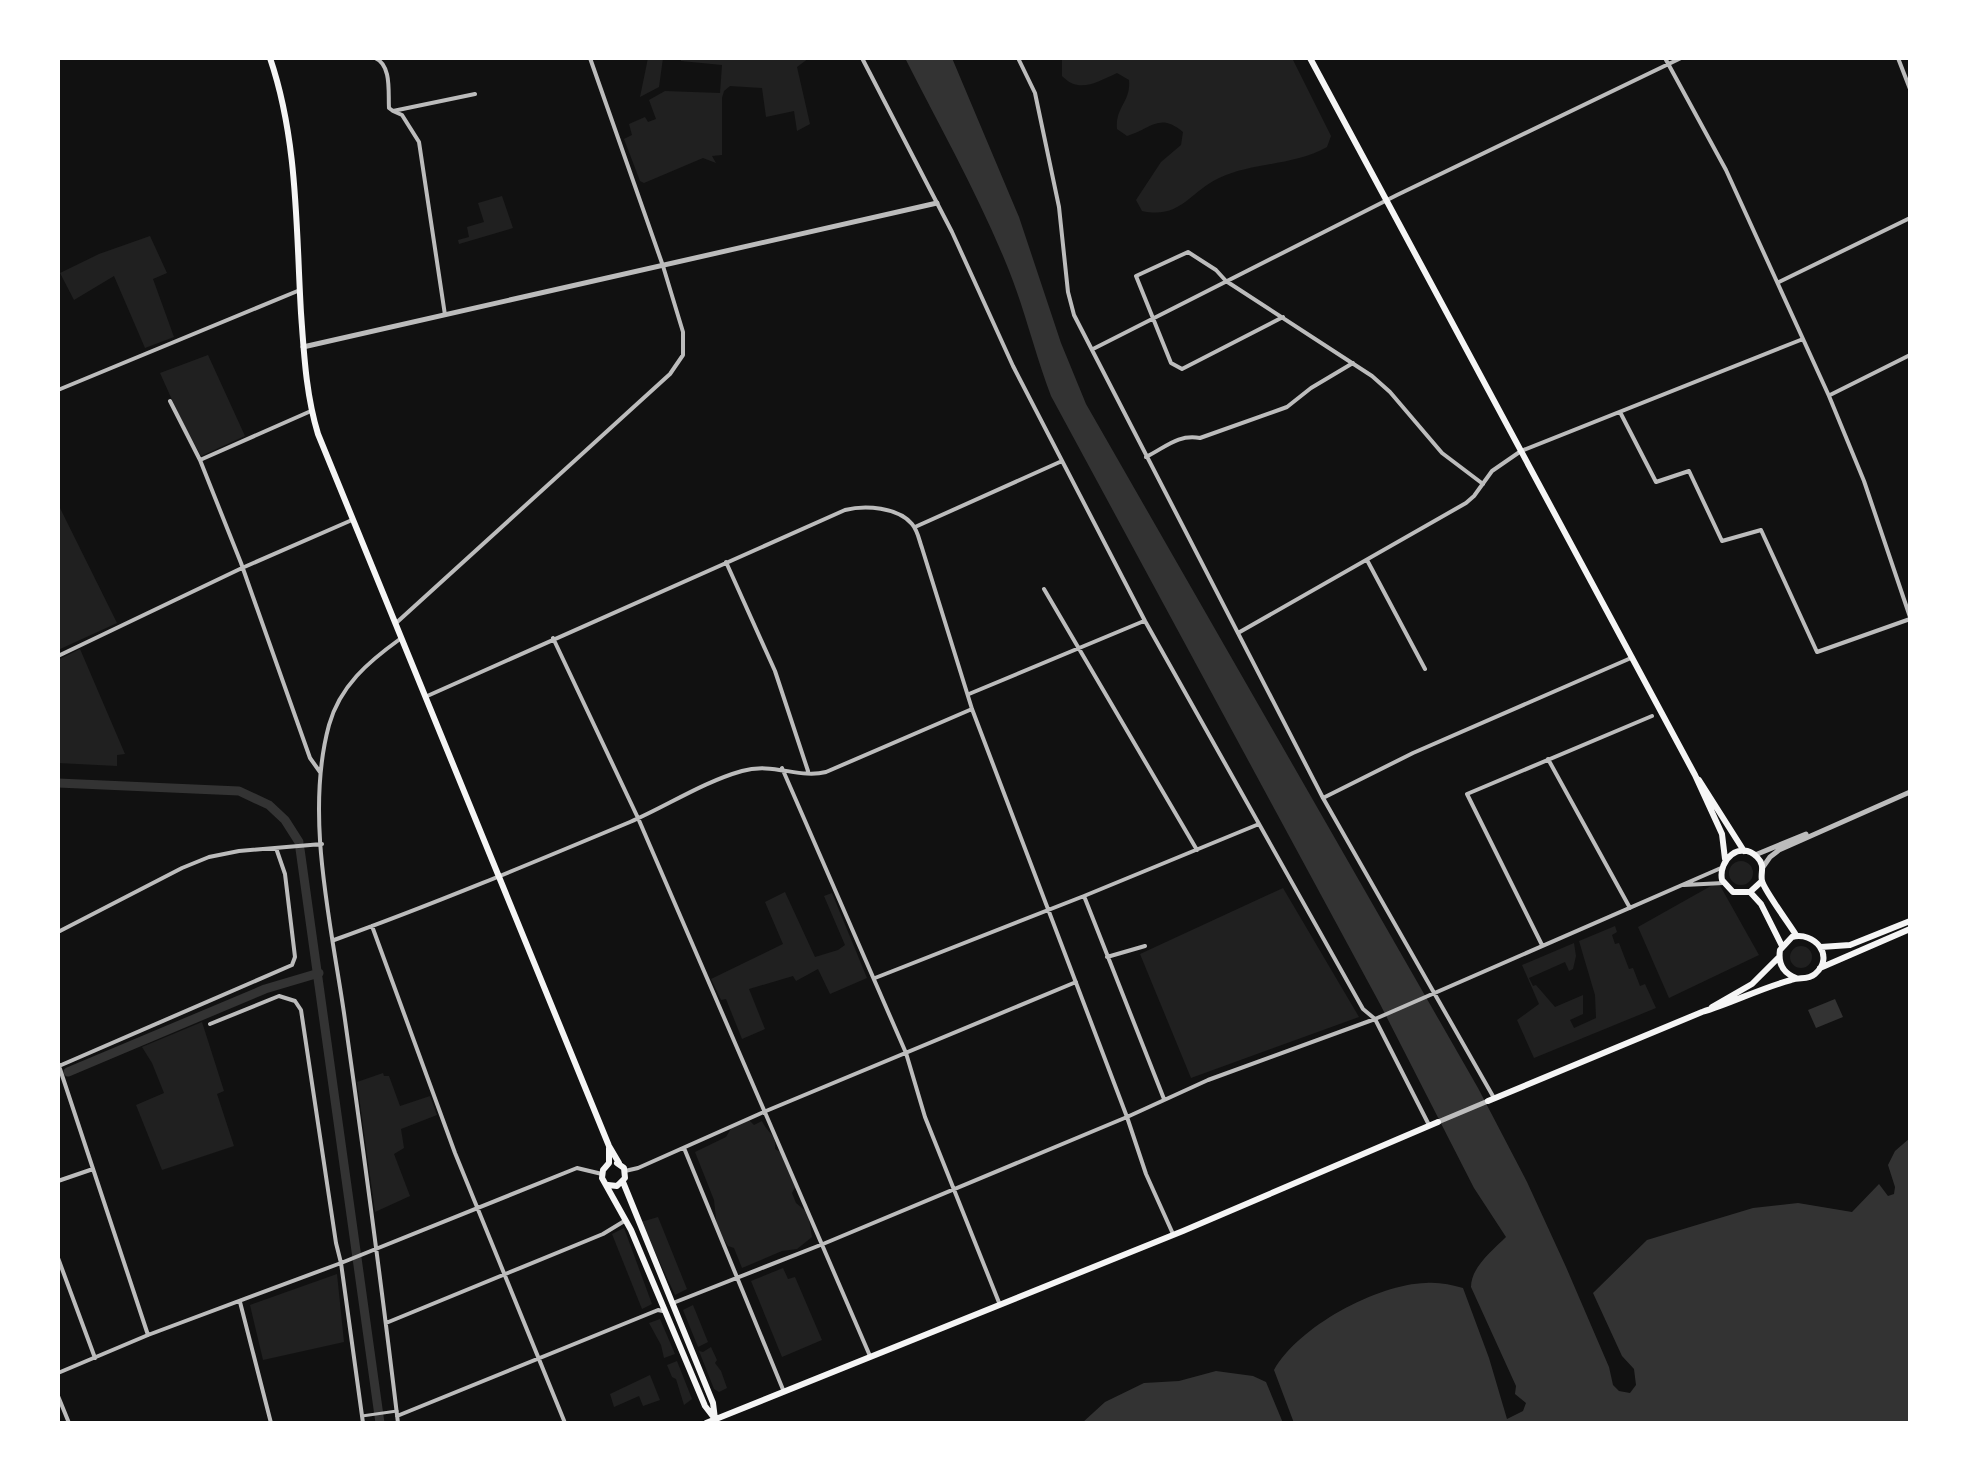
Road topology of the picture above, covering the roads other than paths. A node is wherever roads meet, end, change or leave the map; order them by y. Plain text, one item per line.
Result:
1 (270, 58) edge
2 (375, 58) edge
3 (590, 58) edge
4 (862, 58) edge
5 (1018, 58) edge
6 (1310, 58) edge
7 (1681, 58) edge
8 (1898, 58) edge
9 (1666, 61) edge
10 (1910, 89) edge
11 (475, 94) dead end
12 (393, 111) junction
13 (1386, 201) junction
14 (937, 203) junction
15 (1910, 218) edge
16 (663, 266) junction
17 (1226, 281) junction
18 (1778, 282) junction
19 (300, 290) junction
20 (445, 315) junction
21 (1283, 317) junction
22 (1153, 319) junction
23 (1803, 339) junction
24 (303, 347) junction
25 (1093, 349) junction
26 (1910, 355) edge
27 (1353, 363) junction
28 (58, 390) edge
29 (1829, 396) junction
30 (170, 401) dead end
31 (311, 411) junction
32 (1620, 412) junction
33 (1521, 451) junction
34 (1146, 457) junction
35 (200, 460) junction
36 (1062, 461) junction
37 (1483, 484) junction
38 (352, 520) junction
39 (915, 527) junction
40 (1367, 560) junction
41 (726, 562) junction
42 (242, 568) junction
43 (1044, 589) dead end
44 (1910, 618) edge
45 (1145, 621) junction
46 (395, 624) junction
47 (1238, 633) junction
48 (553, 638) junction
49 (400, 639) junction
50 (1079, 649) junction
51 (58, 656) edge
52 (1631, 658) junction
53 (1425, 669) dead end
54 (969, 694) junction
55 (425, 697) junction
56 (972, 709) junction
57 (1652, 716) dead end
58 (1548, 759) junction
59 (782, 768) junction
60 (320, 772) junction
61 (808, 773) junction
62 (1695, 775) junction
63 (1910, 792) edge
64 (1323, 798) junction
65 (638, 818) junction
66 (1259, 824) junction
67 (1811, 834) junction
68 (322, 844) junction
69 (276, 848) junction
70 (1197, 850) junction
71 (1744, 851) junction
72 (1755, 855) junction
73 (1725, 859) junction
74 (1763, 867) junction
75 (1721, 868) junction
76 (498, 877) junction
77 (1762, 881) junction
78 (1723, 883) junction
79 (1678, 886) junction
80 (1750, 892) junction
81 (1084, 896) junction
82 (1048, 909) junction
83 (1631, 909) junction
84 (1910, 921) edge
85 (372, 926) junction
86 (1910, 929) edge
87 (58, 932) edge
88 (1796, 935) junction
89 (334, 940) junction
90 (1542, 945) junction
91 (1145, 946) dead end
92 (1782, 946) junction
93 (1821, 947) junction
94 (1107, 957) junction
95 (1779, 957) junction
96 (1820, 968) junction
97 (874, 978) junction
98 (1796, 978) junction
99 (1076, 982) junction
100 (1433, 992) junction
101 (1702, 1012) junction
102 (1375, 1019) junction
103 (210, 1024) dead end
104 (906, 1053) junction
105 (59, 1064) edge
106 (1164, 1099) junction
107 (1491, 1100) junction
108 (766, 1111) junction
109 (1127, 1117) junction
110 (1438, 1122) joint
111 (1430, 1126) junction
112 (609, 1146) junction
113 (684, 1148) junction
114 (609, 1163) junction
115 (619, 1163) junction
116 (93, 1169) junction
117 (625, 1171) junction
118 (602, 1174) junction
119 (58, 1181) edge
120 (623, 1182) junction
121 (607, 1184) junction
122 (954, 1189) junction
123 (479, 1208) junction
124 (626, 1220) junction
125 (1173, 1234) junction
126 (823, 1244) junction
127 (373, 1250) junction
128 (58, 1258) edge
129 (342, 1263) junction
130 (505, 1274) junction
131 (738, 1277) junction
132 (240, 1302) junction
133 (673, 1303) junction
134 (1000, 1305) junction
135 (665, 1312) junction
136 (385, 1323) junction
137 (148, 1335) junction
138 (95, 1358) junction
139 (537, 1358) junction
140 (871, 1358) junction
141 (58, 1373) edge
142 (784, 1392) junction
143 (58, 1396) edge
144 (395, 1413) junction
145 (364, 1415) junction
146 (715, 1419) junction
147 (69, 1423) edge
148 (271, 1423) edge
149 (363, 1423) edge
150 (398, 1423) edge
151 (565, 1423) edge
152 (706, 1423) edge

1 - 19 main road
2 - 12 street
3 - 16 street
4 - 14 street
5 - 25 street
6 - 13 main road
7 - 9 street
8 - 10 street
9 - 13 street
9 - 18 street
11 - 12 street
12 - 20 street
13 - 17 street
13 - 33 main road
14 - 16 street
14 - 36 street
15 - 18 street
16 - 20 street
16 - 46 street
17 - 21 street
17 - 22 street
17 - 22 street
18 - 23 street
19 - 24 main road
19 - 28 street
20 - 24 street
21 - 22 street
21 - 27 street
22 - 25 street
23 - 29 street
23 - 32 street
24 - 31 main road
25 - 34 street
26 - 29 street
27 - 34 street
27 - 37 street
29 - 44 street
30 - 35 street
31 - 35 street
31 - 38 main road
32 - 33 street
32 - 44 street
33 - 37 street
33 - 52 main road
34 - 47 street
35 - 42 street
36 - 39 street
36 - 45 street
37 - 40 street
38 - 42 street
38 - 46 main road
39 - 41 street
39 - 54 street
40 - 47 street
40 - 53 street
41 - 48 street
41 - 61 street
42 - 51 street
42 - 60 street
43 - 50 street
45 - 50 street
45 - 66 street
46 - 49 main road
47 - 64 street
48 - 55 street
48 - 65 street
49 - 55 main road
49 - 60 street
50 - 54 street
50 - 70 street
52 - 62 main road
52 - 64 street
54 - 56 street
55 - 76 main road
56 - 61 street
56 - 82 street
57 - 58 street
58 - 83 street
58 - 90 street
59 - 61 street
59 - 65 street
59 - 97 street
60 - 68 street
62 - 71 main road
62 - 73 main road
63 - 67 street
64 - 100 street
65 - 76 street
65 - 108 street
66 - 70 street
66 - 102 street
67 - 72 street
67 - 74 street
68 - 69 street
68 - 89 street
69 - 87 street
69 - 105 street
70 - 81 street
71 - 72 main road
71 - 73 main road
72 - 74 main road
73 - 75 main road
74 - 77 main road
75 - 78 main road
75 - 79 street
76 - 85 street
76 - 112 main road
77 - 80 main road
77 - 88 main road
78 - 79 street
78 - 80 main road
79 - 83 street
80 - 92 main road
81 - 82 street
81 - 94 street
82 - 97 street
82 - 99 street
83 - 90 street
84 - 93 main road
85 - 89 street
85 - 123 street
86 - 96 main road
88 - 92 main road
88 - 93 main road
89 - 127 street
90 - 100 street
91 - 94 street
92 - 95 main road
93 - 96 main road
94 - 106 street
95 - 98 main road
95 - 101 main road
96 - 98 main road
97 - 104 street
98 - 101 main road
99 - 104 street
99 - 109 street
100 - 102 street
100 - 107 street
101 - 107 main road
102 - 106 street
102 - 111 street
103 - 129 street
104 - 108 street
104 - 122 street
105 - 116 street
106 - 109 street
107 - 110 street
108 - 113 street
108 - 126 street
109 - 122 street
109 - 125 street
110 - 111 main road
111 - 125 main road
112 - 114 main road
112 - 115 main road
113 - 117 street
113 - 131 street
114 - 115 main road
114 - 118 main road
115 - 117 main road
116 - 119 street
116 - 137 street
117 - 120 main road
118 - 121 main road
118 - 123 street
120 - 121 main road
120 - 133 main road
121 - 124 main road
122 - 126 street
122 - 134 street
123 - 127 street
123 - 130 street
124 - 130 street
124 - 135 main road
125 - 134 main road
126 - 131 street
126 - 140 street
127 - 129 street
127 - 136 street
128 - 138 street
129 - 132 street
129 - 145 street
130 - 136 street
130 - 139 street
131 - 133 street
131 - 142 street
132 - 137 street
132 - 148 street
133 - 146 main road
134 - 140 main road
135 - 139 street
135 - 146 main road
136 - 144 street
137 - 138 street
138 - 141 street
139 - 144 street
139 - 151 street
140 - 142 main road
142 - 146 main road
143 - 147 street
144 - 145 street
144 - 150 street
145 - 149 street
146 - 152 main road

